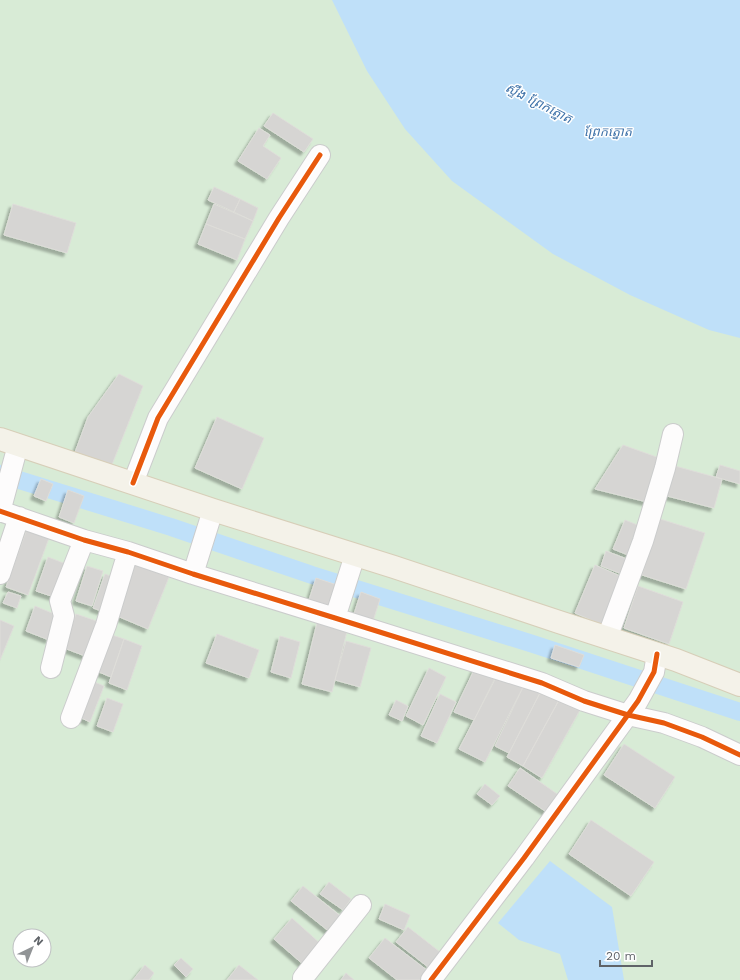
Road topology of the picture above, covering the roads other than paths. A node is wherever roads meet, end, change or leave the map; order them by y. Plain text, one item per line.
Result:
1 (320, 155) dead end
2 (673, 434) dead end
3 (9, 442) edge
4 (133, 483) junction
5 (1, 508) edge
6 (19, 517) junction
7 (210, 520) junction
8 (84, 540) junction
9 (128, 552) junction
10 (355, 555) junction
11 (195, 568) junction
12 (0, 574) edge
13 (335, 618) junction
14 (607, 638) junction
15 (656, 663) junction
16 (51, 668) dead end
17 (740, 685) edge
18 (633, 708) junction
19 (71, 718) dead end
20 (740, 755) edge
21 (361, 905) dead end
22 (303, 979) edge
23 (430, 980) edge

1 - 4 street
2 - 14 street
3 - 4 main road
3 - 5 street
4 - 7 main road
5 - 6 street
6 - 8 street
6 - 12 street
7 - 10 main road
7 - 11 street
8 - 9 street
8 - 16 street
9 - 11 street
9 - 19 street
10 - 13 street
10 - 14 main road
11 - 13 street
13 - 18 street
14 - 15 main road
15 - 17 main road
15 - 18 street
18 - 20 street
18 - 23 street
21 - 22 street

